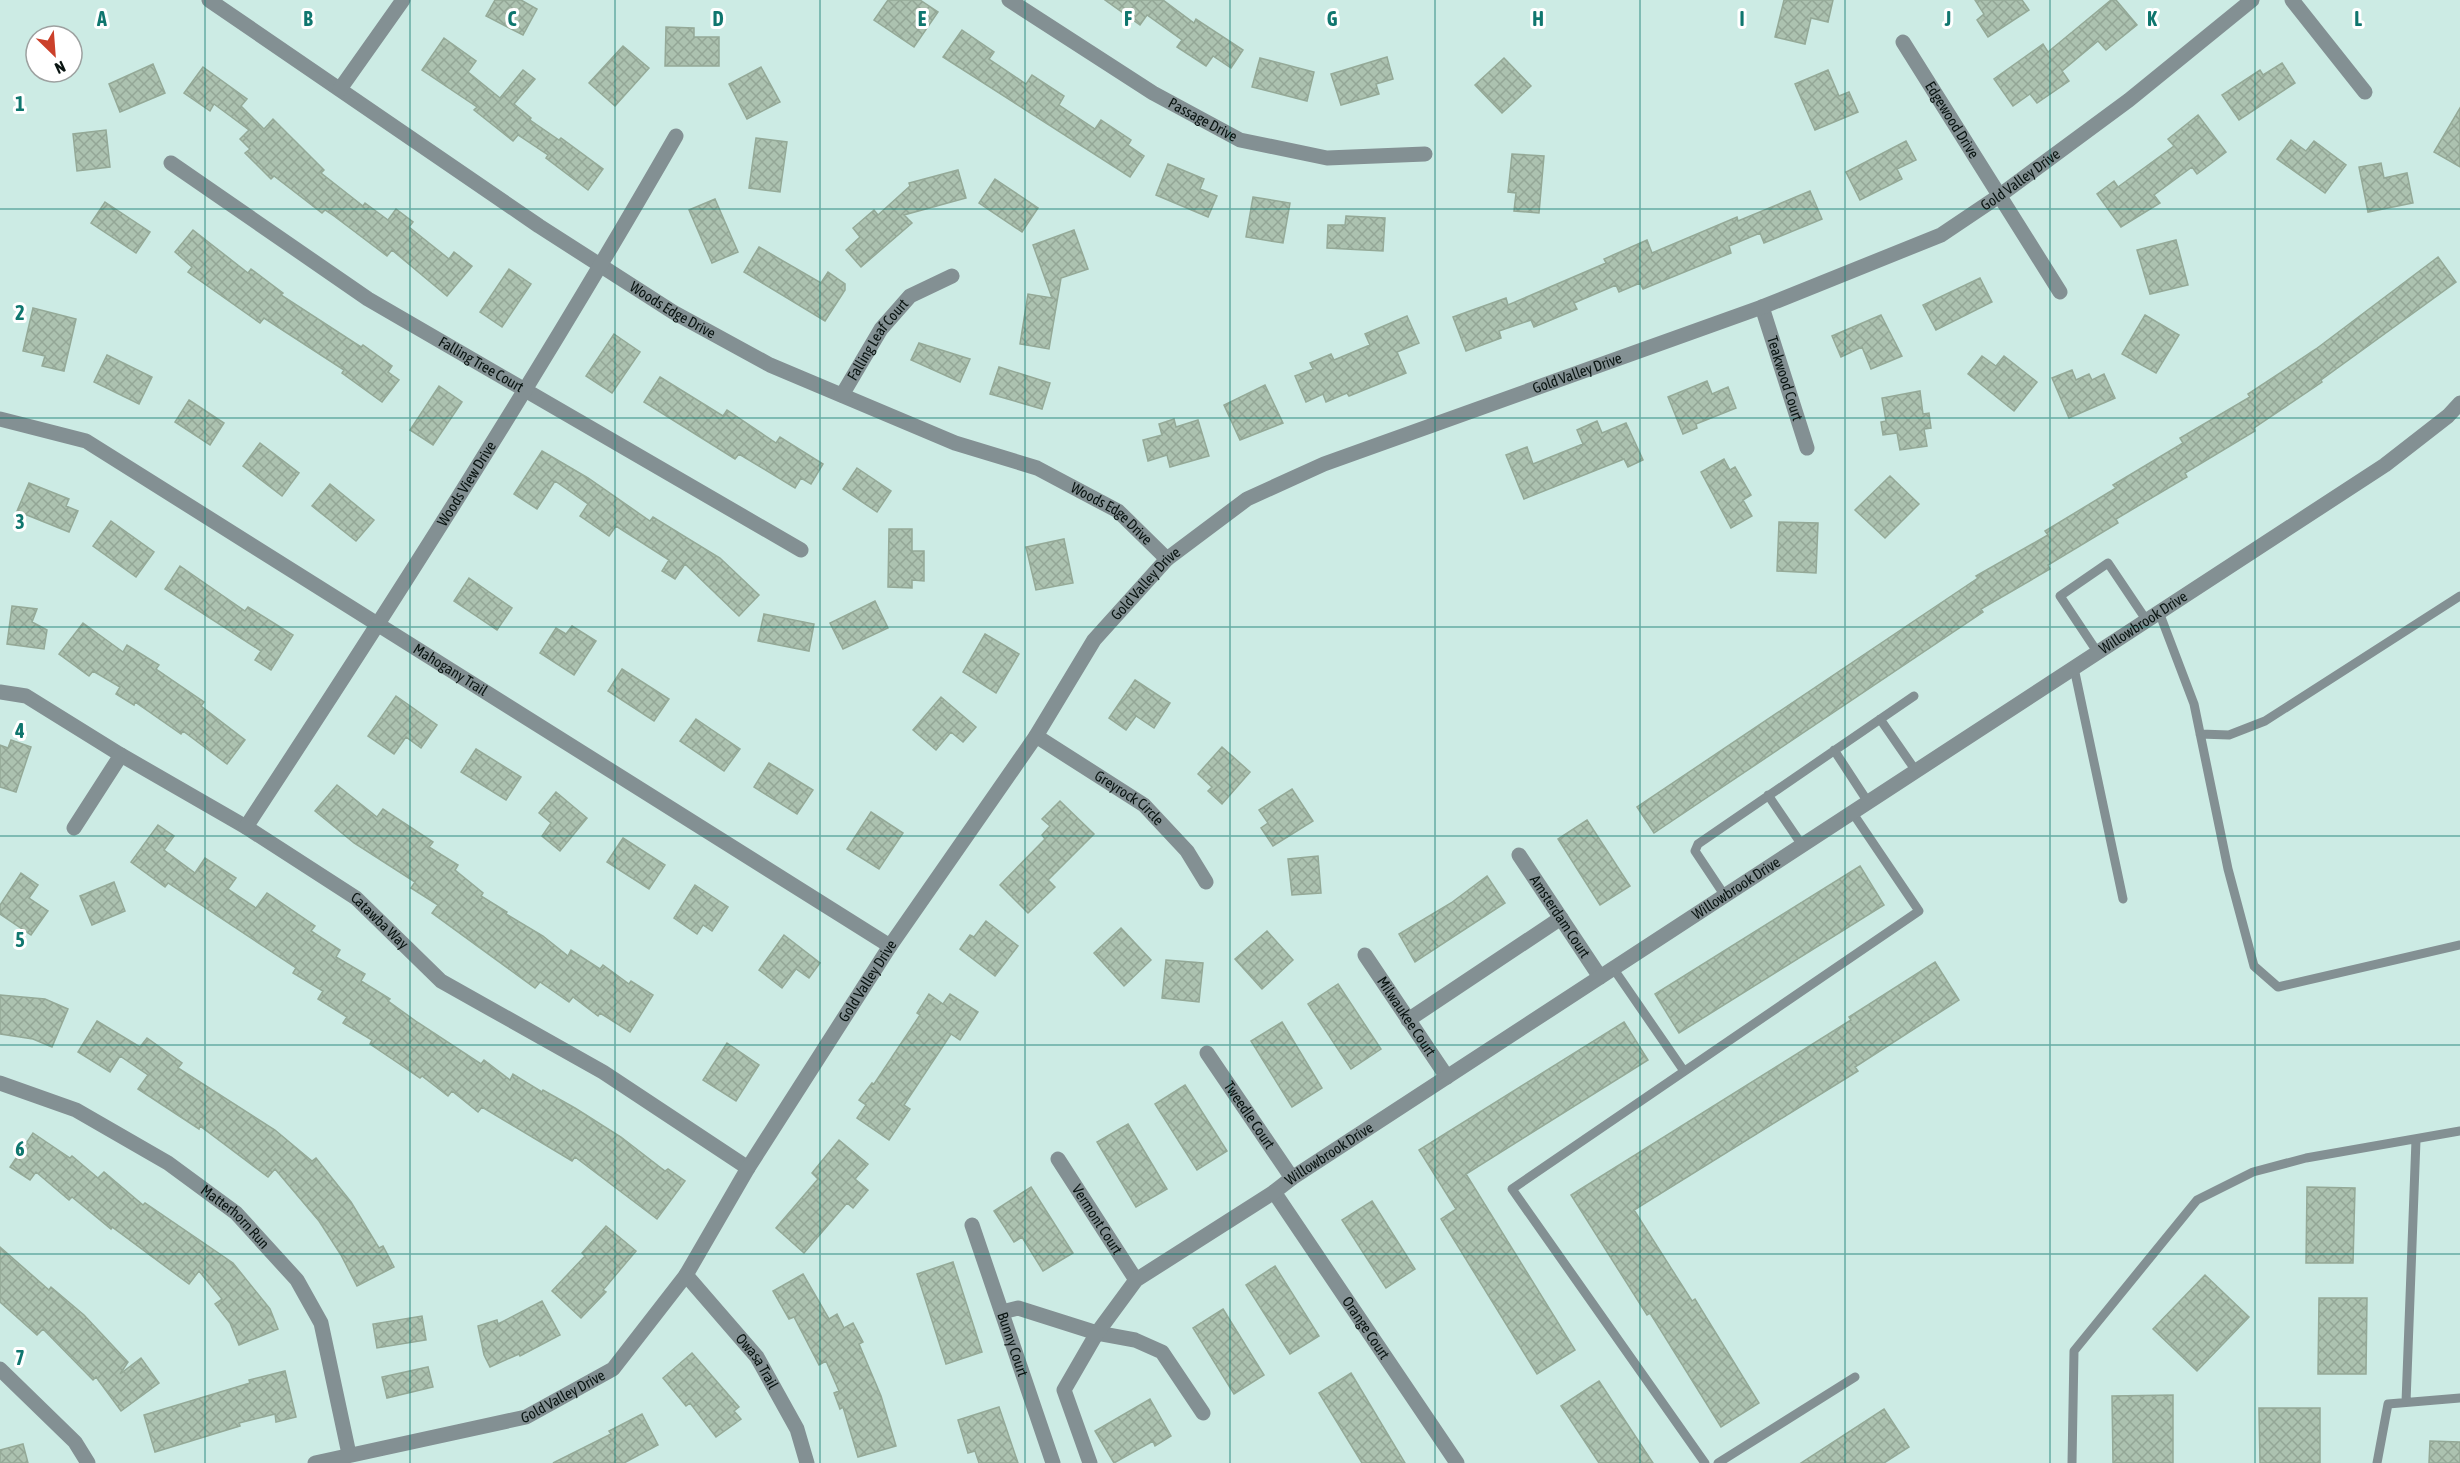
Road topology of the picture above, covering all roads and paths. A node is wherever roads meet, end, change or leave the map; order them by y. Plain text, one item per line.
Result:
1 (209, 0) edge
2 (403, 0) edge
3 (1009, 0) edge
4 (2252, 0) edge
5 (2292, 0) edge
6 (1903, 42) dead end
7 (340, 89) junction
8 (2365, 92) dead end
9 (676, 136) dead end
10 (1425, 154) dead end
11 (171, 163) dead end
12 (1999, 196) junction
13 (602, 265) junction
14 (952, 276) dead end
15 (2060, 292) dead end
16 (1762, 307) junction
17 (525, 389) junction
18 (842, 394) junction
19 (2460, 403) edge
20 (0, 419) edge
21 (1807, 448) dead end
22 (801, 550) dead end
23 (1167, 559) junction
24 (2460, 596) edge
25 (2153, 616) junction
26 (380, 624) junction
27 (2098, 652) junction
28 (2074, 668) junction
29 (0, 692) edge
30 (1914, 696) dead end
31 (1880, 719) junction
32 (2200, 734) junction
33 (1036, 736) junction
34 (1834, 750) junction
35 (121, 755) junction
36 (1916, 771) junction
37 (1768, 795) junction
38 (1868, 802) junction
39 (1852, 813) junction
40 (246, 826) junction
41 (74, 828) dead end
42 (1802, 845) junction
43 (1520, 855) dead end
44 (1206, 882) dead end
45 (1725, 897) junction
46 (2123, 899) dead end
47 (1561, 918) junction
48 (2460, 945) edge
49 (890, 946) junction
50 (1365, 955) dead end
51 (1607, 973) junction
52 (1408, 1020) junction
53 (1207, 1053) dead end
54 (1684, 1071) junction
55 (1447, 1077) junction
56 (0, 1083) edge
57 (2460, 1131) edge
58 (2416, 1140) junction
59 (1058, 1158) dead end
60 (748, 1168) junction
61 (1292, 1178) junction
62 (1274, 1192) junction
63 (972, 1225) dead end
64 (686, 1275) junction
65 (1136, 1280) junction
66 (1002, 1312) junction
67 (1097, 1333) junction
68 (0, 1369) edge
69 (1855, 1377) dead end
70 (2460, 1398) edge
71 (2406, 1401) junction
72 (1203, 1413) dead end
73 (349, 1454) junction
74 (88, 1463) edge
75 (315, 1463) edge
76 (807, 1463) edge
77 (1053, 1463) edge
78 (1090, 1463) edge
79 (1457, 1463) edge
80 (1705, 1463) edge
81 (1718, 1463) edge
82 (2072, 1463) edge
83 (2377, 1463) edge

1 - 7 street, Woods Edge Drive
2 - 7 street
3 - 10 street, Passage Drive
4 - 12 street, Gold Valley Drive
5 - 8 street
6 - 12 street, Edgewood Drive
7 - 13 street, Woods Edge Drive
9 - 13 street, Woods View Drive
11 - 17 street, Falling Tree Court
12 - 15 street, Edgewood Drive
12 - 16 street, Gold Valley Drive
13 - 17 street, Woods View Drive
13 - 18 street, Woods Edge Drive
14 - 18 street, Falling Leaf Court
16 - 21 street, Teakwood Court
16 - 23 street, Gold Valley Drive
17 - 22 street, Falling Tree Court
17 - 26 street, Woods View Drive
18 - 23 street, Woods Edge Drive
19 - 25 street, Willowbrook Drive
20 - 26 street, Mahogany Trail
23 - 33 street, Gold Valley Drive
24 - 32 lane
25 - 27 street, Willowbrook Drive
25 - 27 lane
25 - 32 lane
26 - 40 street, Woods View Drive
26 - 49 street, Mahogany Trail
27 - 28 street, Willowbrook Drive
28 - 36 street, Willowbrook Drive
28 - 46 lane
29 - 35 street, Catawba Way
30 - 31 lane
31 - 34 lane
31 - 36 lane
32 - 48 lane
33 - 44 street, Greyrock Circle
33 - 49 street, Gold Valley Drive
34 - 37 lane
34 - 38 lane
35 - 40 street, Catawba Way
35 - 41 street
36 - 38 street, Willowbrook Drive
37 - 42 lane
37 - 45 lane
38 - 39 street, Willowbrook Drive
39 - 42 street, Willowbrook Drive
39 - 54 lane
40 - 60 street, Catawba Way
42 - 45 street, Willowbrook Drive
43 - 47 street, Amsterdam Court
45 - 51 street, Willowbrook Drive
47 - 51 street, Amsterdam Court
47 - 52 street
49 - 60 street, Gold Valley Drive
50 - 52 street, Milwaukee Court
51 - 54 lane
51 - 55 street, Willowbrook Drive
52 - 55 street, Milwaukee Court
53 - 61 street, Tweedle Court
54 - 80 lane
55 - 61 street, Willowbrook Drive
56 - 73 street, Matterhorn Run
57 - 58 lane
58 - 71 lane
58 - 82 lane
59 - 65 street, Vermont Court
60 - 64 street, Gold Valley Drive
61 - 62 street, Willowbrook Drive
62 - 65 street, Willowbrook Drive
62 - 79 street, Orange Court
63 - 66 street, Bunny Court
64 - 73 street, Gold Valley Drive
64 - 76 street, Owasa Trail
65 - 67 street, Willowbrook Drive
66 - 67 street
66 - 77 street, Bunny Court
67 - 72 street
67 - 78 street, Willowbrook Drive
68 - 74 street
69 - 81 lane
70 - 71 lane
71 - 83 lane
73 - 75 street, Gold Valley Drive

